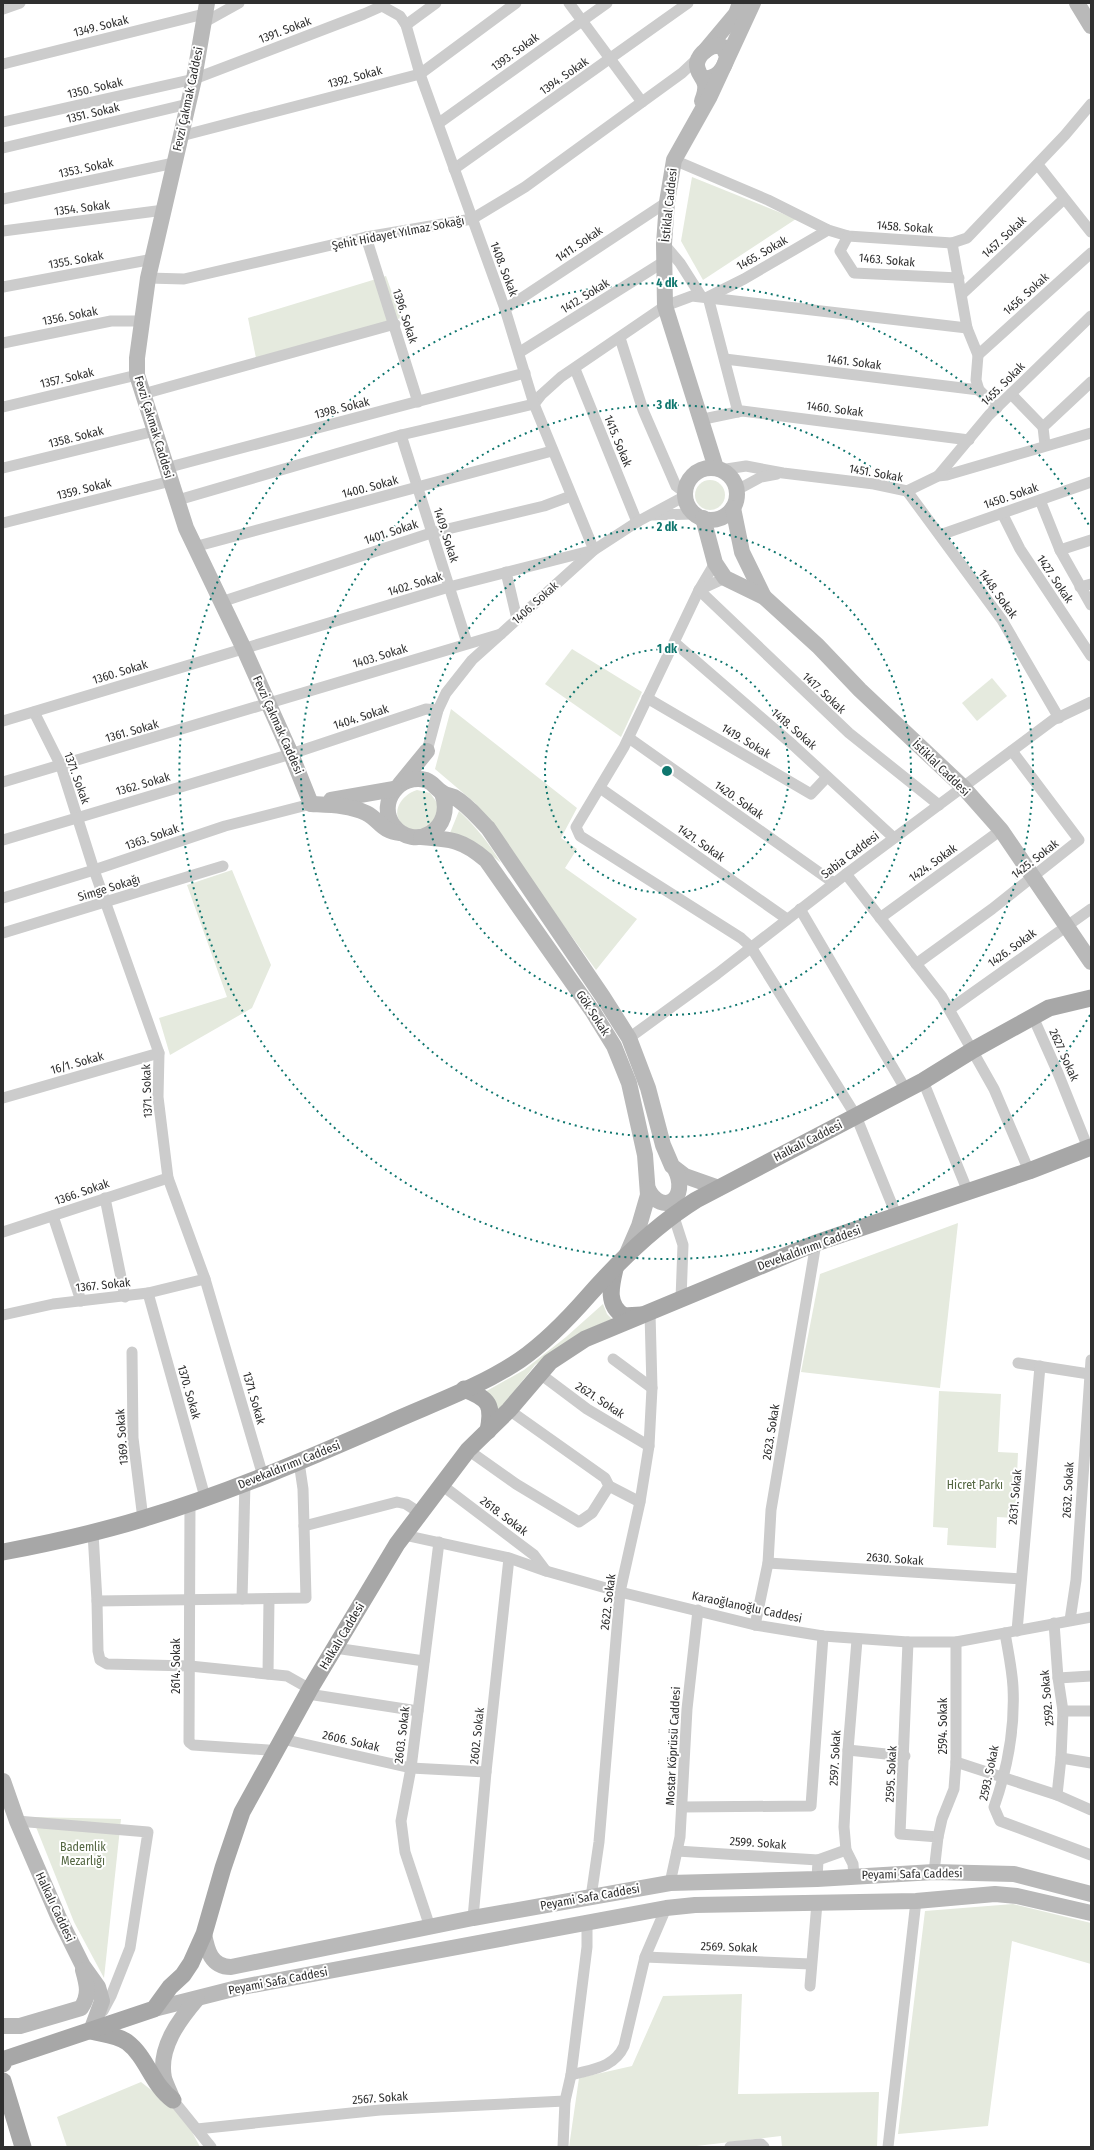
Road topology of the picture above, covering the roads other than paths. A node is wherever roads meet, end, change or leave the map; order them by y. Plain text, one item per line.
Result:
1 (20, 3) edge
2 (239, 3) edge
3 (436, 3) edge
4 (516, 3) edge
5 (569, 3) edge
6 (607, 3) edge
7 (688, 3) edge
8 (740, 3) edge
9 (753, 3) edge
10 (1077, 3) edge
11 (381, 5) edge
12 (3, 9) edge
13 (205, 13) edge
14 (582, 21) junction
15 (406, 25) junction
16 (1091, 26) edge
17 (702, 54) junction
18 (610, 59) junction
19 (3, 64) edge
20 (724, 68) junction
21 (682, 73) junction
22 (420, 74) junction
23 (703, 78) junction
24 (194, 79) junction
25 (642, 102) junction
26 (188, 104) junction
27 (1091, 104) edge
28 (3, 122) edge
29 (439, 123) junction
30 (693, 125) junction
31 (181, 136) junction
32 (3, 148) edge
33 (674, 160) junction
34 (174, 163) junction
35 (1038, 164) junction
36 (454, 169) junction
37 (3, 199) edge
38 (1064, 199) junction
39 (667, 202) junction
40 (164, 210) junction
41 (472, 219) junction
42 (828, 230) junction
43 (3, 232) edge
44 (1091, 232) edge
45 (848, 236) junction
46 (366, 238) junction
47 (952, 243) junction
48 (664, 244) junction
49 (1091, 253) edge
50 (154, 259) junction
51 (665, 261) junction
52 (148, 278) junction
53 (959, 278) junction
54 (3, 287) edge
55 (962, 294) junction
56 (705, 296) junction
57 (665, 306) junction
58 (505, 309) junction
59 (1091, 316) edge
60 (142, 321) junction
61 (395, 324) junction
62 (967, 328) junction
63 (620, 338) junction
64 (3, 343) edge
65 (520, 352) junction
66 (978, 355) junction
67 (725, 359) junction
68 (575, 369) junction
69 (525, 373) junction
70 (137, 375) junction
71 (1091, 382) edge
72 (979, 390) junction
73 (142, 394) junction
74 (1011, 394) junction
75 (418, 402) junction
76 (534, 404) junction
77 (3, 407) edge
78 (997, 408) junction
79 (738, 412) junction
80 (700, 420) junction
81 (1043, 427) junction
82 (155, 431) junction
83 (1091, 433) edge
84 (401, 435) junction
85 (969, 440) junction
86 (1045, 445) junction
87 (552, 451) junction
88 (3, 468) edge
89 (713, 469) junction
90 (783, 473) junction
91 (168, 474) junction
92 (938, 476) junction
93 (1091, 482) edge
94 (416, 488) junction
95 (737, 490) junction
96 (907, 491) junction
97 (685, 495) junction
98 (571, 496) junction
99 (178, 500) junction
100 (1040, 500) junction
101 (733, 508) junction
102 (1002, 513) junction
103 (651, 515) junction
104 (699, 516) junction
105 (637, 522) junction
106 (3, 523) edge
107 (431, 533) junction
108 (940, 535) junction
109 (1091, 540) edge
110 (194, 547) junction
111 (594, 550) junction
112 (1060, 550) junction
113 (715, 563) junction
114 (506, 572) junction
115 (725, 578) junction
116 (1091, 584) edge
117 (449, 587) junction
118 (1080, 587) junction
119 (699, 590) junction
120 (764, 597) junction
121 (221, 602) junction
122 (1091, 604) edge
123 (517, 619) junction
124 (501, 634) junction
125 (467, 643) junction
126 (674, 643) junction
127 (244, 649) junction
128 (1091, 656) edge
129 (647, 698) junction
130 (1091, 702) edge
131 (268, 705) junction
132 (438, 710) junction
133 (34, 712) junction
134 (1059, 718) junction
135 (3, 721) edge
136 (629, 738) junction
137 (427, 751) junction
138 (1012, 751) junction
139 (291, 754) junction
140 (61, 766) junction
141 (827, 776) junction
142 (3, 782) edge
143 (397, 787) junction
144 (963, 787) junction
145 (600, 788) junction
146 (439, 789) junction
147 (311, 804) junction
148 (939, 805) junction
149 (77, 817) junction
150 (1001, 830) junction
151 (403, 833) junction
152 (419, 837) junction
153 (894, 838) junction
154 (3, 840) edge
155 (223, 866) dead end
156 (94, 870) junction
157 (846, 874) junction
158 (1032, 878) junction
159 (834, 883) junction
160 (3, 898) edge
161 (107, 903) junction
162 (800, 909) junction
163 (1091, 909) edge
164 (880, 918) junction
165 (787, 919) junction
166 (1065, 926) junction
167 (556, 930) junction
168 (3, 933) edge
169 (542, 939) junction
170 (751, 947) junction
171 (1091, 962) edge
172 (916, 964) junction
173 (1090, 1001) edge
174 (950, 1010) junction
175 (1033, 1017) junction
176 (629, 1038) junction
177 (973, 1050) junction
178 (159, 1053) junction
179 (923, 1081) junction
180 (906, 1090) junction
181 (3, 1098) edge
182 (856, 1116) junction
183 (1089, 1147) edge
184 (675, 1170) junction
185 (1029, 1171) junction
186 (168, 1178) junction
187 (719, 1188) junction
188 (648, 1189) junction
189 (968, 1192) junction
190 (105, 1198) junction
191 (673, 1214) junction
192 (53, 1216) junction
193 (897, 1217) junction
194 (3, 1232) edge
195 (816, 1243) junction
196 (620, 1264) junction
197 (205, 1279) junction
198 (148, 1293) junction
199 (125, 1297) junction
200 (681, 1299) junction
201 (81, 1300) junction
202 (648, 1313) junction
203 (3, 1315) edge
204 (555, 1331) joint
205 (132, 1352) dead end
206 (612, 1359) dead end
207 (1091, 1360) edge
208 (1018, 1363) dead end
209 (1040, 1366) junction
210 (539, 1373) junction
211 (1089, 1374) junction
212 (652, 1388) junction
213 (464, 1390) junction
214 (509, 1410) junction
215 (488, 1431) junction
216 (649, 1446) junction
217 (468, 1450) junction
218 (299, 1462) junction
219 (263, 1476) junction
220 (245, 1483) junction
221 (443, 1486) junction
222 (609, 1486) junction
223 (197, 1500) junction
224 (640, 1502) junction
225 (420, 1514) junction
226 (143, 1519) junction
227 (304, 1526) junction
228 (93, 1533) junction
229 (404, 1535) junction
230 (439, 1542) junction
231 (3, 1552) edge
232 (509, 1558) junction
233 (768, 1564) junction
234 (546, 1571) junction
235 (1021, 1579) junction
236 (620, 1592) junction
237 (242, 1599) junction
238 (269, 1599) junction
239 (188, 1600) junction
240 (97, 1601) junction
241 (698, 1610) junction
242 (1091, 1617) edge
243 (1070, 1620) junction
244 (1054, 1623) junction
245 (754, 1625) junction
246 (1017, 1630) junction
247 (1005, 1633) junction
248 (823, 1636) junction
249 (857, 1640) junction
250 (908, 1642) junction
251 (956, 1642) junction
252 (335, 1648) junction
253 (424, 1661) junction
254 (190, 1666) junction
255 (268, 1674) junction
256 (1091, 1676) edge
257 (1058, 1678) junction
258 (309, 1692) junction
259 (1063, 1710) junction
260 (418, 1711) junction
261 (1091, 1711) edge
262 (282, 1739) junction
263 (848, 1750) junction
264 (274, 1754) junction
265 (905, 1756) junction
266 (1061, 1758) junction
267 (956, 1762) junction
268 (1091, 1763) edge
269 (411, 1768) junction
270 (486, 1772) junction
271 (1004, 1777) junction
272 (3, 1781) edge
273 (1057, 1795) junction
274 (683, 1807) junction
275 (1091, 1810) edge
276 (17, 1821) junction
277 (938, 1836) junction
278 (846, 1850) junction
279 (677, 1851) junction
280 (1091, 1855) edge
281 (818, 1860) junction
282 (934, 1872) junction
283 (854, 1876) junction
284 (817, 1879) junction
285 (670, 1883) junction
286 (1091, 1894) edge
287 (591, 1896) junction
288 (916, 1901) junction
289 (817, 1903) junction
290 (666, 1908) junction
291 (1091, 1913) edge
292 (474, 1918) junction
293 (587, 1923) junction
294 (430, 1927) junction
295 (204, 1934) junction
296 (645, 1957) junction
297 (811, 1964) junction
298 (83, 1966) junction
299 (810, 1986) dead end
300 (198, 1999) junction
301 (154, 2009) junction
302 (3, 2026) edge
303 (91, 2031) junction
304 (32, 2049) junction
305 (3, 2050) edge
306 (3, 2064) edge
307 (571, 2075) junction
308 (3, 2081) edge
309 (173, 2100) junction
310 (565, 2101) junction
311 (197, 2129) junction
312 (23, 2147) edge
313 (211, 2147) edge
314 (562, 2147) edge
315 (730, 2147) edge
316 (764, 2147) edge
317 (888, 2147) edge

1 - 12 street
2 - 13 street, 1349. Sokak
3 - 15 street
4 - 22 street, 1392. Sokak
5 - 14 street
6 - 14 street, 1393. Sokak
7 - 18 street, 1394. Sokak
8 - 17 main road, Şehit Hidayet Yılmaz Sokağı
9 - 20 main road, İstiklal Caddesi
10 - 16 main road
11 - 15 street
11 - 24 street, 1391. Sokak
13 - 19 street, 1349. Sokak
13 - 24 main road, Fevzi Çakmak Caddesi
14 - 18 street
14 - 29 street, 1393. Sokak
15 - 22 street, 1408. Sokak
17 - 20 main road
17 - 21 street, Şehit Hidayet Yılmaz Sokağı
17 - 23 main road
18 - 25 street
18 - 36 street, 1394. Sokak
20 - 23 main road
20 - 30 main road, İstiklal Caddesi
21 - 23 street
21 - 25 street, Şehit Hidayet Yılmaz Sokağı
22 - 29 street, 1408. Sokak
22 - 31 street, 1392. Sokak
23 - 30 main road
24 - 26 main road, Fevzi Çakmak Caddesi
24 - 28 street, 1350. Sokak
25 - 41 street, Şehit Hidayet Yılmaz Sokağı
26 - 31 main road, Fevzi Çakmak Caddesi
26 - 32 street, 1351. Sokak
27 - 35 street
29 - 36 street, 1408. Sokak
30 - 33 main road, İstiklal Caddesi
31 - 34 main road, Fevzi Çakmak Caddesi
33 - 39 main road, İstiklal Caddesi
33 - 42 street, 1458. Sokak
34 - 37 street, 1353. Sokak
34 - 40 main road, Fevzi Çakmak Caddesi
35 - 38 street
35 - 47 street
36 - 41 street, 1408. Sokak
38 - 44 street
38 - 55 street, 1457. Sokak
39 - 48 main road, İstiklal Caddesi
39 - 58 street, 1411. Sokak
40 - 43 street, 1354. Sokak
40 - 50 main road, Fevzi Çakmak Caddesi
41 - 46 street, Şehit Hidayet Yılmaz Sokağı
41 - 58 street, 1408. Sokak
42 - 45 street, 1458. Sokak
42 - 56 street, 1465. Sokak
45 - 47 street, 1458. Sokak
45 - 53 street, 1463. Sokak
46 - 52 street, Şehit Hidayet Yılmaz Sokağı
46 - 61 street, 1396. Sokak
47 - 53 street
48 - 51 main road, İstiklal Caddesi
48 - 56 street
49 - 66 street, 1456. Sokak
50 - 52 main road, Fevzi Çakmak Caddesi
50 - 54 street, 1355. Sokak
51 - 57 main road, İstiklal Caddesi
51 - 65 street, 1412. Sokak
52 - 60 main road, Fevzi Çakmak Caddesi
53 - 55 street
55 - 62 street
56 - 57 street
56 - 62 street
56 - 67 street
57 - 63 street
57 - 80 main road, İstiklal Caddesi
58 - 65 street, 1408. Sokak
59 - 74 street, 1455. Sokak
60 - 64 street, 1356. Sokak
60 - 70 main road, Fevzi Çakmak Caddesi
61 - 73 street
61 - 75 street, 1396. Sokak
62 - 66 street
63 - 68 street
63 - 97 street
65 - 69 street, 1408. Sokak
66 - 72 street
67 - 72 street, 1461. Sokak
67 - 79 street
68 - 76 street
68 - 105 street, 1415. Sokak
69 - 75 street, 1398. Sokak
69 - 76 street, 1408. Sokak
70 - 73 main road, Fevzi Çakmak Caddesi
70 - 77 street, 1357. Sokak
71 - 81 street
72 - 78 street
73 - 82 main road, Fevzi Çakmak Caddesi
74 - 78 street, 1455. Sokak
74 - 81 street
75 - 91 street, 1398. Sokak
76 - 84 street
76 - 87 street, 1408. Sokak
78 - 85 street, 1455. Sokak
79 - 80 street, 1460. Sokak
79 - 85 street, 1460. Sokak
80 - 89 main road, İstiklal Caddesi
81 - 86 street
82 - 88 street, 1358. Sokak
82 - 91 main road, Fevzi Çakmak Caddesi
83 - 86 street, 1451. Sokak
84 - 94 street, 1409. Sokak
84 - 99 street
85 - 92 street, 1455. Sokak
86 - 92 street, 1451. Sokak
87 - 94 street, 1400. Sokak
87 - 98 street, 1408. Sokak
89 - 90 street, 1451. Sokak
89 - 95 main road
89 - 97 main road
90 - 95 street
90 - 96 street, 1451. Sokak
91 - 99 main road, Fevzi Çakmak Caddesi
91 - 106 street, 1359. Sokak
92 - 96 street, 1451. Sokak
93 - 100 street, 1450. Sokak
94 - 107 street, 1409. Sokak
94 - 110 street, 1400. Sokak
95 - 101 main road
96 - 108 street, 1448. Sokak
97 - 103 street, 1406. Sokak
97 - 104 main road
98 - 107 street, 1401. Sokak
98 - 111 street, 1408. Sokak
99 - 110 main road, Fevzi Çakmak Caddesi
100 - 102 street, 1450. Sokak
100 - 112 street
101 - 104 main road
101 - 120 main road, İstiklal Caddesi
102 - 108 street, 1450. Sokak
102 - 128 street, 1427. Sokak
103 - 104 street, 1406. Sokak
103 - 105 street, 1406. Sokak
104 - 113 main road
105 - 111 street, 1406. Sokak
107 - 117 street, 1409. Sokak
107 - 121 street, 1401. Sokak
108 - 134 street, 1448. Sokak
109 - 112 street
110 - 121 main road, Fevzi Çakmak Caddesi
111 - 114 street, 1402. Sokak
111 - 123 street, 1406. Sokak
112 - 118 street
113 - 115 main road
113 - 119 street
114 - 117 street, 1402. Sokak
114 - 123 street
115 - 119 street
115 - 120 main road, İstiklal Caddesi
116 - 118 street
117 - 125 street, 1409. Sokak
117 - 127 street, 1402. Sokak
118 - 122 street
119 - 126 street
119 - 148 street, 1417. Sokak
120 - 144 main road, İstiklal Caddesi
121 - 127 main road, Fevzi Çakmak Caddesi
123 - 124 street, 1406. Sokak
124 - 125 street, 1403. Sokak
124 - 132 street, 1406. Sokak
125 - 131 street, 1403. Sokak
126 - 129 street
126 - 141 street, 1418. Sokak
127 - 131 main road, Fevzi Çakmak Caddesi
127 - 133 street, 1360. Sokak
129 - 136 street
129 - 141 street, 1419. Sokak
130 - 134 street, Sabia Caddesi
131 - 139 main road, Fevzi Çakmak Caddesi
131 - 140 street, 1361. Sokak
132 - 137 street
132 - 139 street, 1404. Sokak
133 - 135 street, 1360. Sokak
133 - 140 street, 1371. Sokak
134 - 138 street, Sabia Caddesi
136 - 145 street
136 - 159 street, 1420. Sokak
137 - 143 main road
137 - 146 main road
138 - 144 street, Sabia Caddesi
138 - 158 street, 1425. Sokak
139 - 147 main road, Fevzi Çakmak Caddesi
139 - 149 street, 1362. Sokak
140 - 142 street, 1361. Sokak
140 - 149 street, 1371. Sokak
141 - 153 street, 1418. Sokak
143 - 146 main road, Gök Sokak
143 - 147 main road, Gök Sokak
143 - 151 main road
144 - 148 street, Sabia Caddesi
144 - 150 main road, İstiklal Caddesi
145 - 165 street, 1421. Sokak
145 - 170 street
146 - 152 main road
146 - 167 main road, Gök Sokak
147 - 151 main road
147 - 156 street, 1363. Sokak
148 - 153 street, Sabia Caddesi
149 - 154 street, 1362. Sokak
149 - 156 street, 1371. Sokak
150 - 158 main road, İstiklal Caddesi
150 - 164 street, 1424. Sokak
151 - 152 main road
152 - 169 main road, Gök Sokak
153 - 157 street, Sabia Caddesi
155 - 161 street, Simge Sokağı
156 - 160 street, 1363. Sokak
156 - 161 street, 1371. Sokak
157 - 159 street, Sabia Caddesi
157 - 164 street
158 - 166 main road, İstiklal Caddesi
158 - 172 street, 1425. Sokak
159 - 162 street, Sabia Caddesi
161 - 168 street, Simge Sokağı
161 - 178 street, 1371. Sokak
162 - 165 street, Sabia Caddesi
162 - 180 street
163 - 166 street, 1426. Sokak
164 - 172 street
165 - 170 street, Sabia Caddesi
166 - 171 main road, İstiklal Caddesi
166 - 174 street, 1426. Sokak
167 - 169 main road
167 - 176 main road, Gök Sokak
169 - 188 main road, Gök Sokak
170 - 176 street, Sabia Caddesi
170 - 182 street
172 - 174 street
173 - 175 main road, Halkalı Caddesi
174 - 177 street
175 - 177 main road, Halkalı Caddesi
175 - 183 street, 2627. Sokak
176 - 184 main road, Gök Sokak
177 - 179 main road, Halkalı Caddesi
177 - 185 street
178 - 181 street, 16/1. Sokak
178 - 186 street, 1371. Sokak
179 - 180 main road, Halkalı Caddesi
179 - 189 street
180 - 182 main road, Halkalı Caddesi
182 - 187 main road, Halkalı Caddesi
182 - 193 street
183 - 185 main road, Devekaldırımı Caddesi
184 - 187 main road
184 - 188 main road, Gök Sokak
185 - 189 main road, Devekaldırımı Caddesi
186 - 190 street, 1366. Sokak
186 - 197 street, 1371. Sokak
187 - 191 main road, Halkalı Caddesi
188 - 196 main road, Gök Sokak
189 - 193 main road, Devekaldırımı Caddesi
190 - 192 street, 1366. Sokak
190 - 199 street
191 - 196 main road, Halkalı Caddesi
191 - 200 street
192 - 194 street, 1366. Sokak
192 - 201 street
193 - 195 main road, Devekaldırımı Caddesi
195 - 200 main road, Devekaldırımı Caddesi
195 - 233 street, 2623. Sokak
196 - 202 main road
196 - 204 main road, Halkalı Caddesi
197 - 198 street, 1367. Sokak
197 - 219 street, 1371. Sokak
198 - 199 street, 1367. Sokak
198 - 223 street, 1370. Sokak
199 - 201 street, 1367. Sokak
200 - 202 main road, Devekaldırımı Caddesi
201 - 203 street, 1367. Sokak
202 - 210 main road, Devekaldırımı Caddesi
202 - 212 street, 2622. Sokak
204 - 213 main road, Devekaldırımı Caddesi
205 - 226 street, 1369. Sokak
206 - 212 street
207 - 211 street, 2632. Sokak
208 - 209 street
209 - 211 street
209 - 235 street, 2631. Sokak
210 - 214 main road, Halkalı Caddesi
210 - 216 street, 2621. Sokak
211 - 243 street, 2632. Sokak
212 - 216 street, 2622. Sokak
213 - 215 main road
213 - 218 main road, Devekaldırımı Caddesi
214 - 215 main road, Halkalı Caddesi
214 - 222 street
215 - 217 main road, Halkalı Caddesi
216 - 224 street, 2622. Sokak
217 - 221 main road, Halkalı Caddesi
217 - 222 street
218 - 219 main road, Devekaldırımı Caddesi
218 - 227 street
219 - 220 main road, Devekaldırımı Caddesi
220 - 223 main road, Devekaldırımı Caddesi
220 - 237 street
221 - 225 main road, Halkalı Caddesi
221 - 234 street, 2618. Sokak
222 - 224 street
223 - 226 main road, Devekaldırımı Caddesi
223 - 239 street, 2614. Sokak
224 - 236 street, 2622. Sokak
225 - 227 street
225 - 229 main road, Halkalı Caddesi
226 - 228 main road, Devekaldırımı Caddesi
227 - 238 street
228 - 231 main road, Devekaldırımı Caddesi
228 - 240 street
229 - 230 street, Karaoğlanoğlu Caddesi
229 - 252 main road, Halkalı Caddesi
230 - 232 street, Karaoğlanoğlu Caddesi
230 - 253 street, 2603. Sokak
232 - 234 street, Karaoğlanoğlu Caddesi
232 - 270 street, 2602. Sokak
233 - 235 street, 2630. Sokak
233 - 245 street, 2623. Sokak
234 - 236 street, Karaoğlanoğlu Caddesi
235 - 246 street, 2631. Sokak
236 - 241 street, Karaoğlanoğlu Caddesi
236 - 287 street, 2622. Sokak
237 - 238 street
237 - 239 street
238 - 255 street
239 - 240 street
239 - 254 street, 2614. Sokak
240 - 254 street
241 - 245 street, Karaoğlanoğlu Caddesi
241 - 274 street, Mostar Köprüsü Caddesi
242 - 243 street, Karaoğlanoğlu Caddesi
243 - 244 street, Karaoğlanoğlu Caddesi
244 - 246 street, Karaoğlanoğlu Caddesi
244 - 257 street, 2592. Sokak
245 - 248 street, Karaoğlanoğlu Caddesi
246 - 247 street, Karaoğlanoğlu Caddesi
247 - 251 street, Karaoğlanoğlu Caddesi
247 - 271 street, 2593. Sokak
248 - 249 street, Karaoğlanoğlu Caddesi
248 - 274 street
249 - 250 street, Karaoğlanoğlu Caddesi
249 - 263 street, 2597. Sokak
250 - 251 street, Karaoğlanoğlu Caddesi
250 - 265 street, 2595. Sokak
251 - 267 street, 2594. Sokak
252 - 253 street
252 - 258 main road, Halkalı Caddesi
253 - 260 street, 2603. Sokak
254 - 255 street
254 - 264 street, 2614. Sokak
255 - 258 street
256 - 257 street
257 - 259 street, 2592. Sokak
258 - 260 street
258 - 262 main road, Halkalı Caddesi
259 - 261 street
259 - 266 street, 2592. Sokak
260 - 269 street, 2603. Sokak
262 - 264 main road, Halkalı Caddesi
262 - 269 street, 2606. Sokak
263 - 265 street
263 - 278 street, 2597. Sokak
264 - 295 main road, Halkalı Caddesi
265 - 277 street, 2595. Sokak
266 - 268 street
266 - 273 street, 2592. Sokak
267 - 271 street, 2594. Sokak
267 - 277 street
269 - 270 street, 2606. Sokak
269 - 294 street, 2603. Sokak
270 - 292 street, 2602. Sokak
271 - 273 street, 2594. Sokak
271 - 280 street, 2593. Sokak
272 - 276 main road, Halkalı Caddesi
273 - 275 street, 2594. Sokak
274 - 279 street, Mostar Köprüsü Caddesi
276 - 298 main road, Halkalı Caddesi
276 - 303 street
277 - 282 street
278 - 281 street
278 - 283 street, 2597. Sokak
279 - 281 street, 2599. Sokak
279 - 285 street, Mostar Köprüsü Caddesi
281 - 284 street
282 - 283 main road, Peyami Safa Caddesi
282 - 286 main road, Peyami Safa Caddesi
283 - 284 main road, Peyami Safa Caddesi
284 - 285 main road, Peyami Safa Caddesi
285 - 287 main road, Peyami Safa Caddesi
287 - 292 main road, Peyami Safa Caddesi
288 - 289 main road, Peyami Safa Caddesi
288 - 291 main road, Peyami Safa Caddesi
288 - 317 street
289 - 290 main road, Peyami Safa Caddesi
289 - 297 street
290 - 293 main road, Peyami Safa Caddesi
290 - 296 street
292 - 294 main road, Peyami Safa Caddesi
293 - 300 main road, Peyami Safa Caddesi
293 - 307 street
294 - 295 main road, Peyami Safa Caddesi
295 - 301 main road
296 - 297 street, 2569. Sokak
296 - 307 street
297 - 299 street
298 - 302 main road
298 - 303 main road, Halkalı Caddesi
300 - 301 main road, Peyami Safa Caddesi
300 - 309 main road
301 - 303 main road, Peyami Safa Caddesi
303 - 304 main road, Peyami Safa Caddesi
303 - 309 main road
304 - 305 main road
304 - 306 main road
307 - 310 street
308 - 312 main road
309 - 311 street
310 - 311 street, 2567. Sokak
310 - 314 street
311 - 313 street
315 - 316 street

